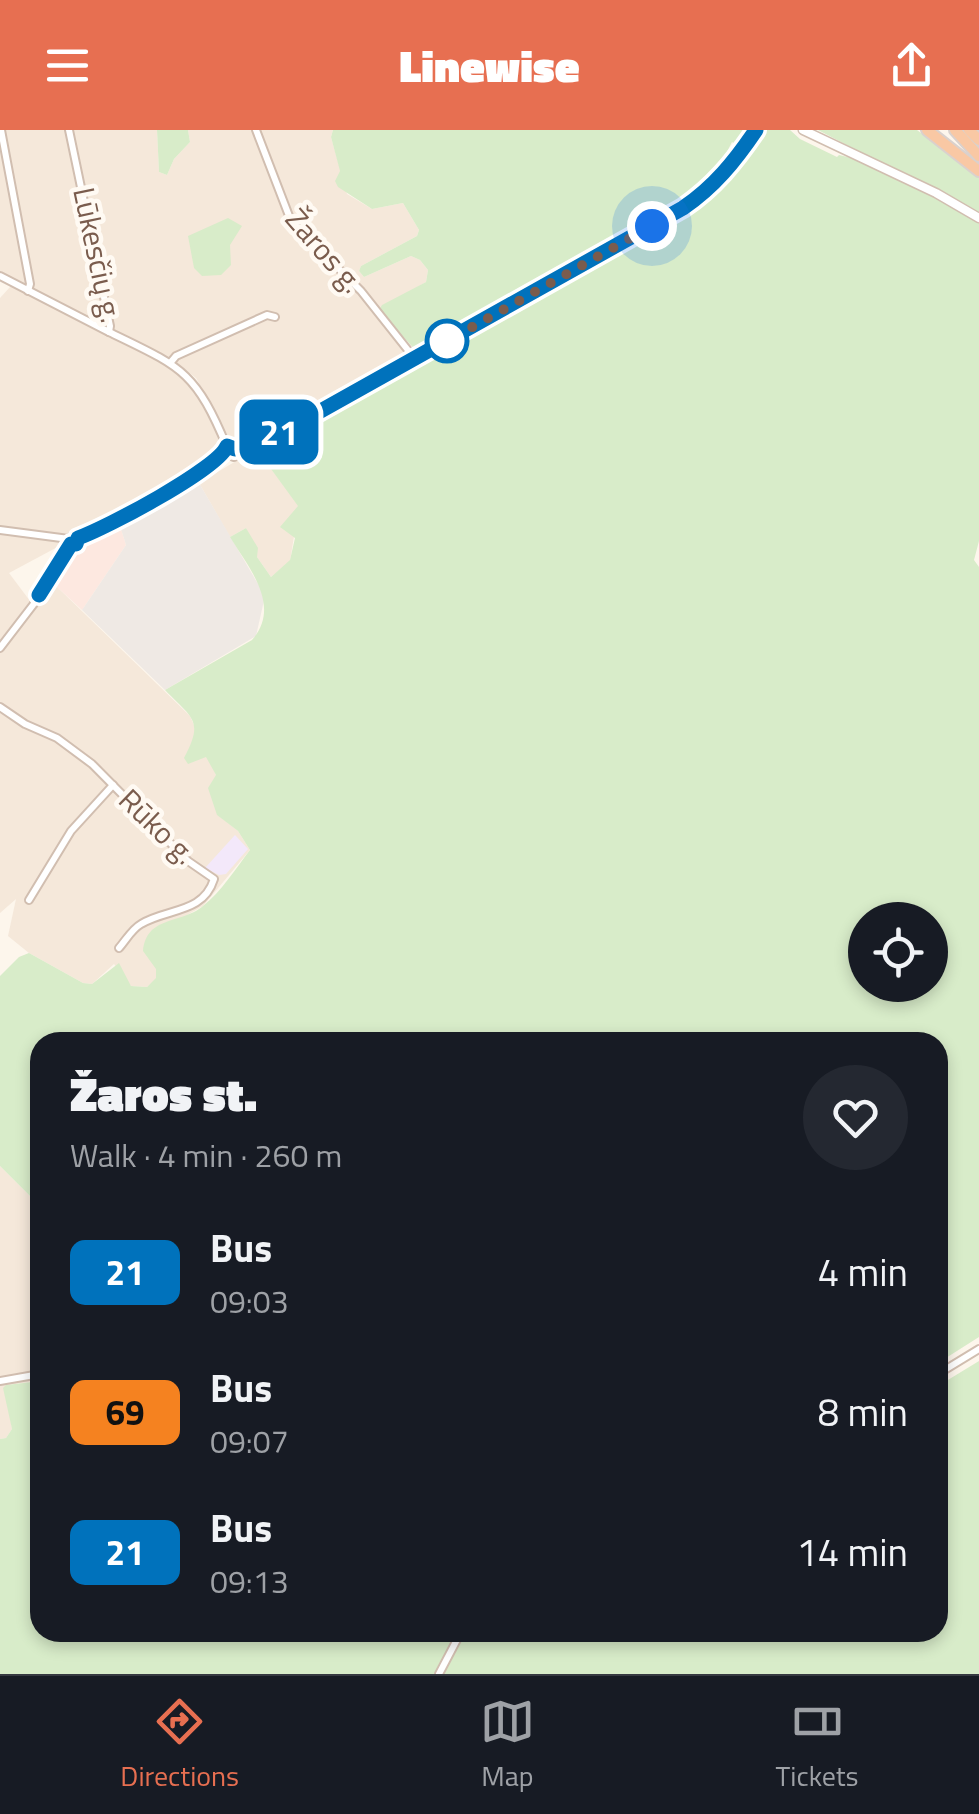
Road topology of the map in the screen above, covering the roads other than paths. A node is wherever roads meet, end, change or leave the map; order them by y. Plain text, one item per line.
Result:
1 (1, 130) edge
2 (69, 130) edge
3 (256, 130) edge
4 (756, 130) edge
5 (803, 130) edge
6 (927, 130) edge
7 (955, 130) edge
8 (969, 130) edge
9 (979, 140) edge
10 (979, 156) edge
11 (979, 171) edge
12 (979, 218) edge
13 (0, 276) edge
14 (28, 292) junction
15 (274, 317) dead end
16 (109, 332) junction
17 (414, 359) junction
18 (171, 362) junction
19 (229, 450) junction
20 (0, 530) edge
21 (73, 541) junction
22 (0, 648) edge
23 (0, 707) edge
24 (113, 784) junction
25 (29, 900) dead end
26 (119, 948) dead end
27 (979, 1349) edge
28 (948, 1368) edge
29 (30, 1376) edge
30 (0, 1381) edge
31 (456, 1642) edge
32 (439, 1674) edge

1 - 14 street
2 - 16 street, Lūkesčių g.
3 - 17 street, Žaros g.
4 - 17 street
5 - 12 street
6 - 11 highway
7 - 10 highway
8 - 9 highway
13 - 14 street
14 - 16 street
15 - 18 street
16 - 18 street, Lūkesčių g.
17 - 19 street
18 - 19 street, Lūkesčių g.
19 - 21 street
20 - 21 street
21 - 22 street
23 - 24 street, Rūko g.
24 - 25 street
24 - 26 street, Rūko g.
27 - 28 street
29 - 30 street
31 - 32 street

